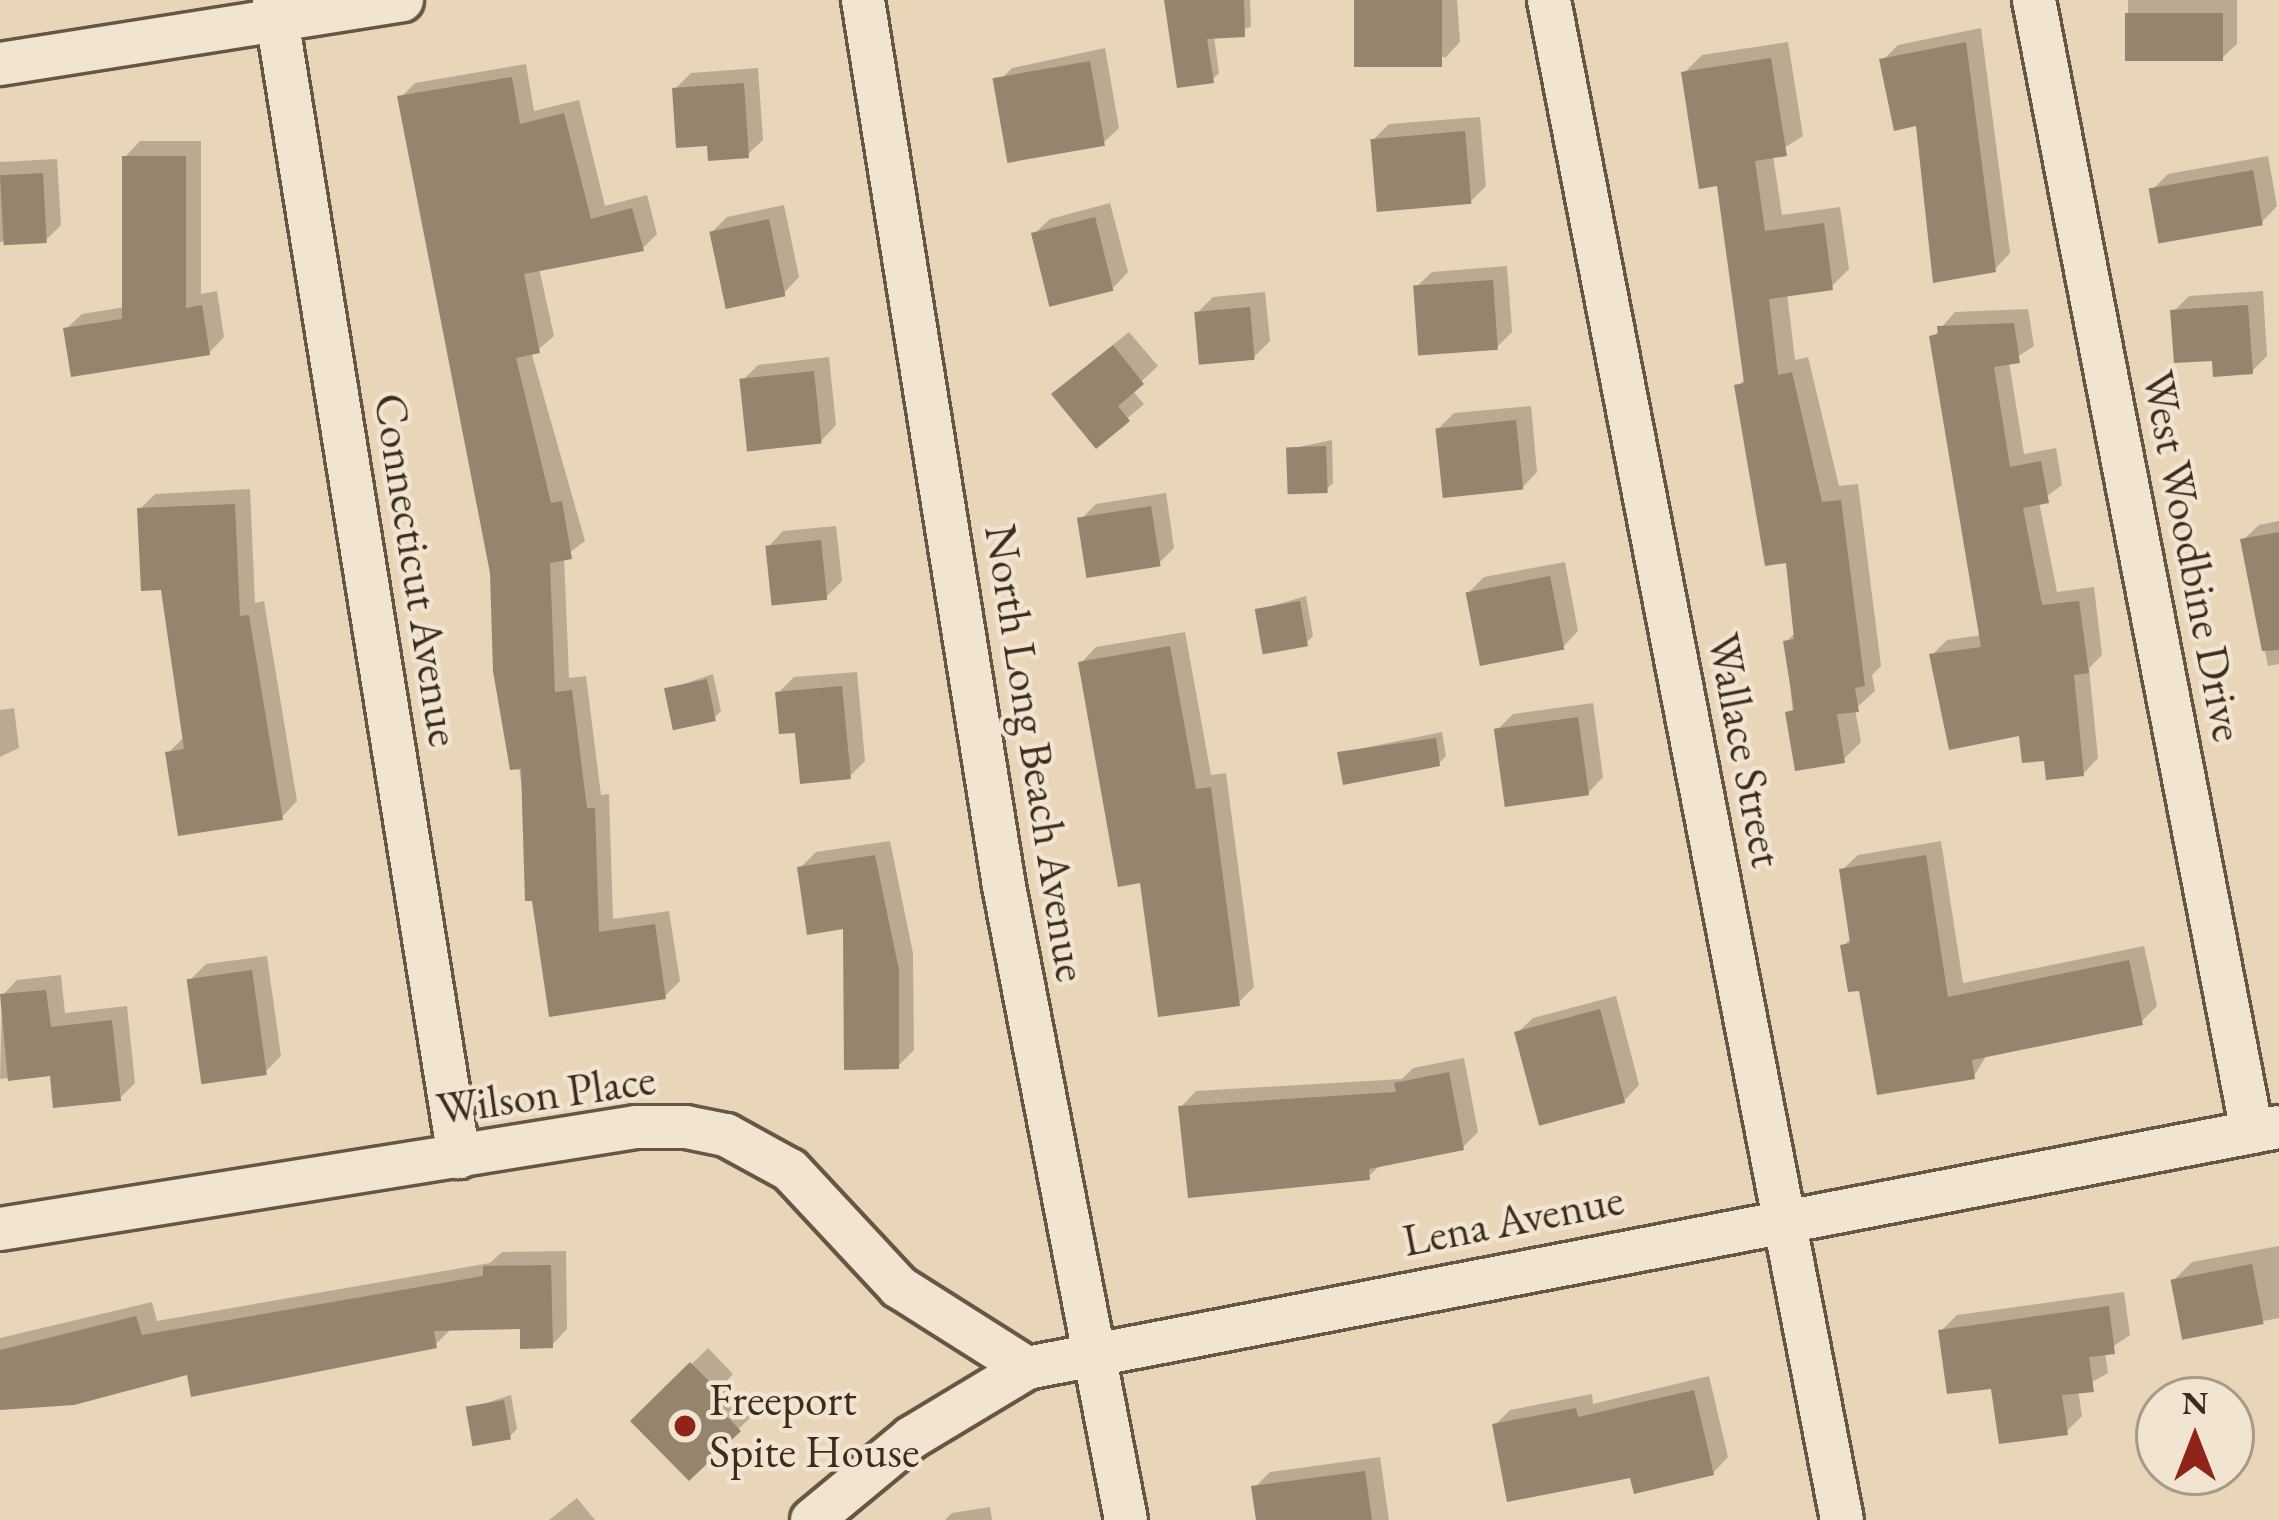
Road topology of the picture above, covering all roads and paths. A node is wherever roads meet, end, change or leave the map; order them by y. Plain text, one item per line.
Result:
1 (402, 0) edge
2 (863, 0) edge
3 (1549, 0) edge
4 (2034, 0) edge
5 (276, 10) edge
6 (0, 64) edge
7 (2265, 1129) edge
8 (458, 1156) junction
9 (1784, 1220) junction
10 (0, 1229) edge
11 (1094, 1354) junction
12 (1027, 1368) junction
13 (812, 1520) edge
14 (1126, 1520) edge
15 (1841, 1520) edge

1 - 5 street
2 - 11 street, North Long Beach Avenue
3 - 9 street, Wallace Street
4 - 7 street, West Woodbine Drive
5 - 6 street
5 - 8 street, Connecticut Avenue
7 - 9 street, Lena Avenue
8 - 10 street, Wilson Place
8 - 12 street, Wilson Place
9 - 11 street, Lena Avenue
9 - 15 street, Wallace Street
11 - 12 street, Lena Avenue
11 - 14 street, North Long Beach Avenue
12 - 13 street, Lena Avenue

